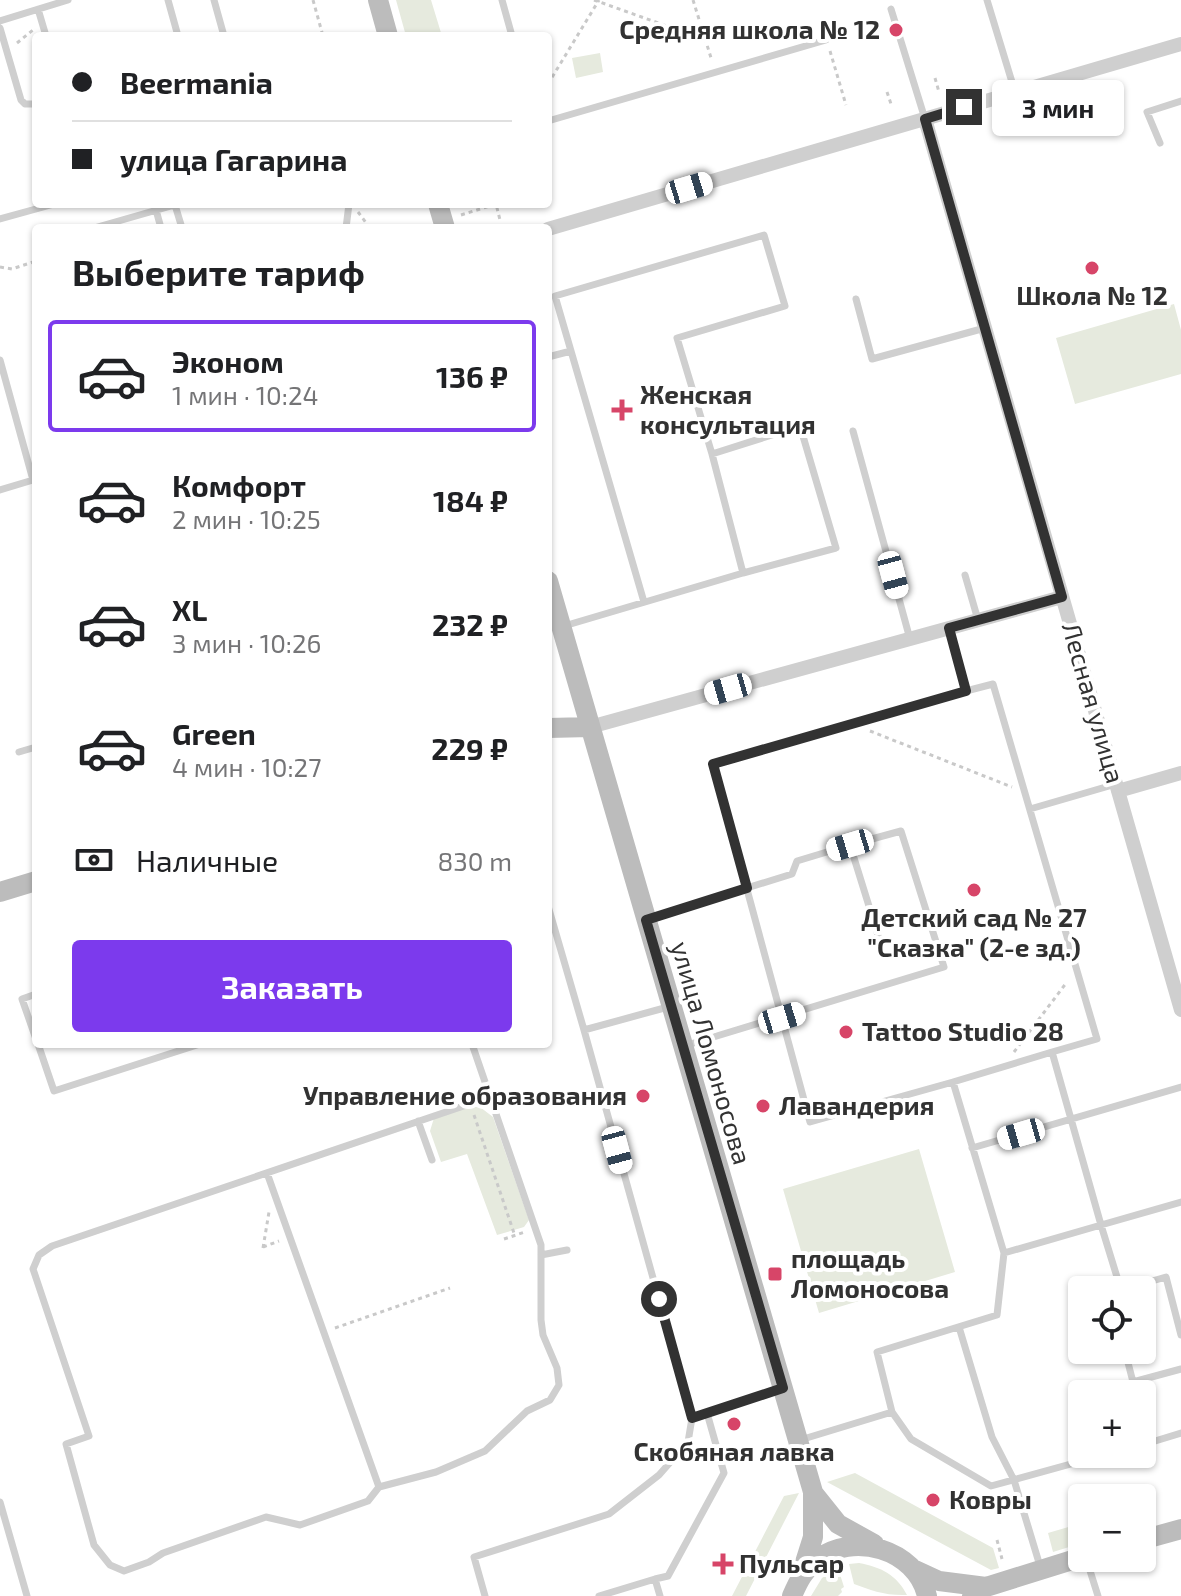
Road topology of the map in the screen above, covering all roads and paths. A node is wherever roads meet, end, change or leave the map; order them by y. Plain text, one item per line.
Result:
1 (68, 0) edge
2 (168, 0) edge
3 (214, 0) edge
4 (313, 0) edge
5 (378, 0) edge
6 (502, 0) edge
7 (693, 0) edge
8 (987, 0) edge
9 (597, 1) edge
10 (38, 9) junction
11 (891, 9) dead end
12 (0, 21) edge
13 (42, 23) junction
14 (0, 28) edge
15 (45, 32) edge
16 (177, 32) edge
17 (223, 32) edge
18 (322, 32) edge
19 (387, 32) edge
20 (511, 32) edge
21 (706, 40) junction
22 (826, 40) joint
23 (1181, 44) edge
24 (7, 51) junction
25 (715, 72) junction
26 (552, 77) edge
27 (935, 78) dead end
28 (887, 92) dead end
29 (939, 92) dead end
30 (1015, 92) junction
31 (1181, 101) edge
32 (32, 104) edge
33 (846, 105) dead end
34 (892, 107) dead end
35 (925, 119) junction
36 (552, 120) edge
37 (1160, 143) dead end
38 (40, 208) edge
39 (163, 208) edge
40 (354, 208) edge
41 (486, 208) edge
42 (497, 208) edge
43 (156, 210) junction
44 (0, 219) edge
45 (500, 220) dead end
46 (452, 222) edge
47 (108, 224) edge
48 (160, 224) edge
49 (367, 224) edge
50 (552, 228) edge
51 (32, 263) edge
52 (0, 267) edge
53 (856, 299) dead end
54 (985, 328) junction
55 (571, 351) junction
56 (552, 356) edge
57 (0, 360) edge
58 (853, 431) dead end
59 (712, 454) junction
60 (32, 476) edge
61 (32, 480) edge
62 (0, 490) edge
63 (743, 573) junction
64 (965, 575) dead end
65 (552, 595) edge
66 (1062, 597) junction
67 (644, 602) junction
68 (978, 620) junction
69 (561, 627) junction
70 (949, 628) junction
71 (910, 639) junction
72 (966, 691) junction
73 (851, 724) junction
74 (590, 727) junction
75 (552, 728) edge
76 (32, 748) edge
77 (19, 752) dead end
78 (1181, 773) edge
79 (1117, 787) junction
80 (1025, 792) junction
81 (1030, 809) junction
82 (850, 845) junction
83 (32, 882) edge
84 (1, 886) edge
85 (747, 888) junction
86 (552, 920) edge
87 (646, 920) junction
88 (882, 948) dead end
89 (1077, 969) junction
90 (32, 995) edge
91 (670, 1006) junction
92 (1181, 1010) edge
93 (782, 1018) junction
94 (32, 1028) edge
95 (584, 1030) junction
96 (682, 1047) junction
97 (39, 1048) edge
98 (188, 1048) edge
99 (473, 1048) edge
100 (1052, 1052) junction
101 (1003, 1067) junction
102 (953, 1082) junction
103 (1181, 1087) edge
104 (490, 1097) junction
105 (471, 1103) junction
106 (1070, 1119) junction
107 (418, 1121) junction
108 (972, 1148) junction
109 (432, 1160) dead end
110 (267, 1173) junction
111 (273, 1190) junction
112 (1181, 1202) edge
113 (1101, 1225) junction
114 (536, 1229) junction
115 (515, 1236) junction
116 (290, 1237) junction
117 (504, 1239) dead end
118 (567, 1250) dead end
119 (1004, 1253) junction
120 (541, 1255) junction
121 (450, 1288) dead end
122 (959, 1327) junction
123 (324, 1331) junction
124 (1181, 1335) edge
125 (1128, 1364) edge
126 (1181, 1369) edge
127 (783, 1388) junction
128 (892, 1412) junction
129 (707, 1413) junction
130 (692, 1418) junction
131 (1181, 1433) edge
132 (798, 1441) junction
133 (1156, 1441) edge
134 (1068, 1465) edge
135 (1014, 1480) junction
136 (379, 1487) junction
137 (813, 1492) junction
138 (0, 1502) edge
139 (1181, 1529) edge
140 (1156, 1536) edge
141 (997, 1540) dead end
142 (892, 1553) junction
143 (1002, 1559) dead end
144 (1068, 1562) edge
145 (913, 1569) junction
146 (1041, 1570) junction
147 (1089, 1572) edge
148 (801, 1575) junction
149 (655, 1579) junction
150 (979, 1591) edge
151 (27, 1596) edge
152 (485, 1596) edge
153 (599, 1596) edge
154 (660, 1596) edge
155 (792, 1596) edge
156 (927, 1596) edge
157 (1098, 1596) edge

1 - 10 lane
2 - 16 lane
3 - 17 lane
4 - 18 path
5 - 19 main road
6 - 20 lane
7 - 21 path
8 - 30 lane
9 - 21 path
9 - 26 path
10 - 12 lane
10 - 13 lane
11 - 35 lane
13 - 15 lane
13 - 24 path
14 - 24 lane
21 - 25 path
22 - 25 lane
22 - 33 path
23 - 30 street
24 - 32 lane
25 - 36 lane
27 - 29 path
28 - 34 path
30 - 35 street
31 - 37 lane
35 - 50 street
35 - 54 street, Лесная улица
38 - 44 lane
39 - 43 lane
40 - 49 path
41 - 46 path
42 - 45 path
43 - 47 lane
43 - 48 lane
51 - 52 path
53 - 54 lane
54 - 66 street, Лесная улица
55 - 56 lane
55 - 59 lane
55 - 67 lane
57 - 60 lane
58 - 71 lane
59 - 63 lane
59 - 63 lane
61 - 62 lane
63 - 67 lane
64 - 68 lane
65 - 69 main road, улица Ломоносова
66 - 68 street
66 - 79 street, Лесная улица
67 - 69 lane
68 - 70 street
69 - 74 main road, улица Ломоносова
70 - 71 street
70 - 72 lane
71 - 74 street
72 - 73 lane
72 - 80 lane
73 - 80 path
73 - 85 lane
74 - 75 main road
74 - 87 main road, улица Ломоносова
76 - 77 lane
78 - 79 street
79 - 81 lane
79 - 92 street, Лесная улица
80 - 81 lane
81 - 89 lane
82 - 85 lane
82 - 88 lane
82 - 93 lane
83 - 84 main road
85 - 87 lane
85 - 93 lane
86 - 95 lane
87 - 91 main road, улица Ломоносова
89 - 100 lane
89 - 101 path
90 - 94 lane
91 - 95 lane
91 - 96 main road, улица Ломоносова
93 - 96 lane
93 - 102 lane
95 - 130 lane
96 - 127 main road, улица Ломоносова
97 - 98 lane
99 - 104 lane
100 - 101 lane
100 - 106 lane
101 - 102 lane
102 - 108 lane
103 - 106 lane
104 - 105 lane
104 - 114 lane
105 - 107 lane
105 - 115 path
106 - 108 lane
106 - 113 lane
107 - 109 lane
107 - 110 lane
108 - 119 lane
110 - 111 lane
110 - 136 lane
111 - 116 lane
111 - 116 path
112 - 113 lane
113 - 119 lane
113 - 124 lane
114 - 115 path
114 - 120 lane
115 - 117 path
116 - 123 lane
118 - 120 lane
119 - 122 lane
120 - 136 lane
121 - 123 path
122 - 128 lane
122 - 135 lane
123 - 136 lane
125 - 126 lane
127 - 129 lane
127 - 132 main road, улица Ломоносова
128 - 132 lane
128 - 135 lane
129 - 130 lane
129 - 149 lane
130 - 152 lane
131 - 133 lane
132 - 137 main road, улица Ломоносова
134 - 135 lane
135 - 146 lane
137 - 142 main road
137 - 148 main road
138 - 151 lane
139 - 140 main road
141 - 143 path
142 - 145 main road
142 - 148 main road
144 - 146 main road
145 - 150 main road
145 - 156 main road
146 - 150 main road
147 - 157 lane
148 - 155 main road
149 - 153 lane
149 - 154 lane

